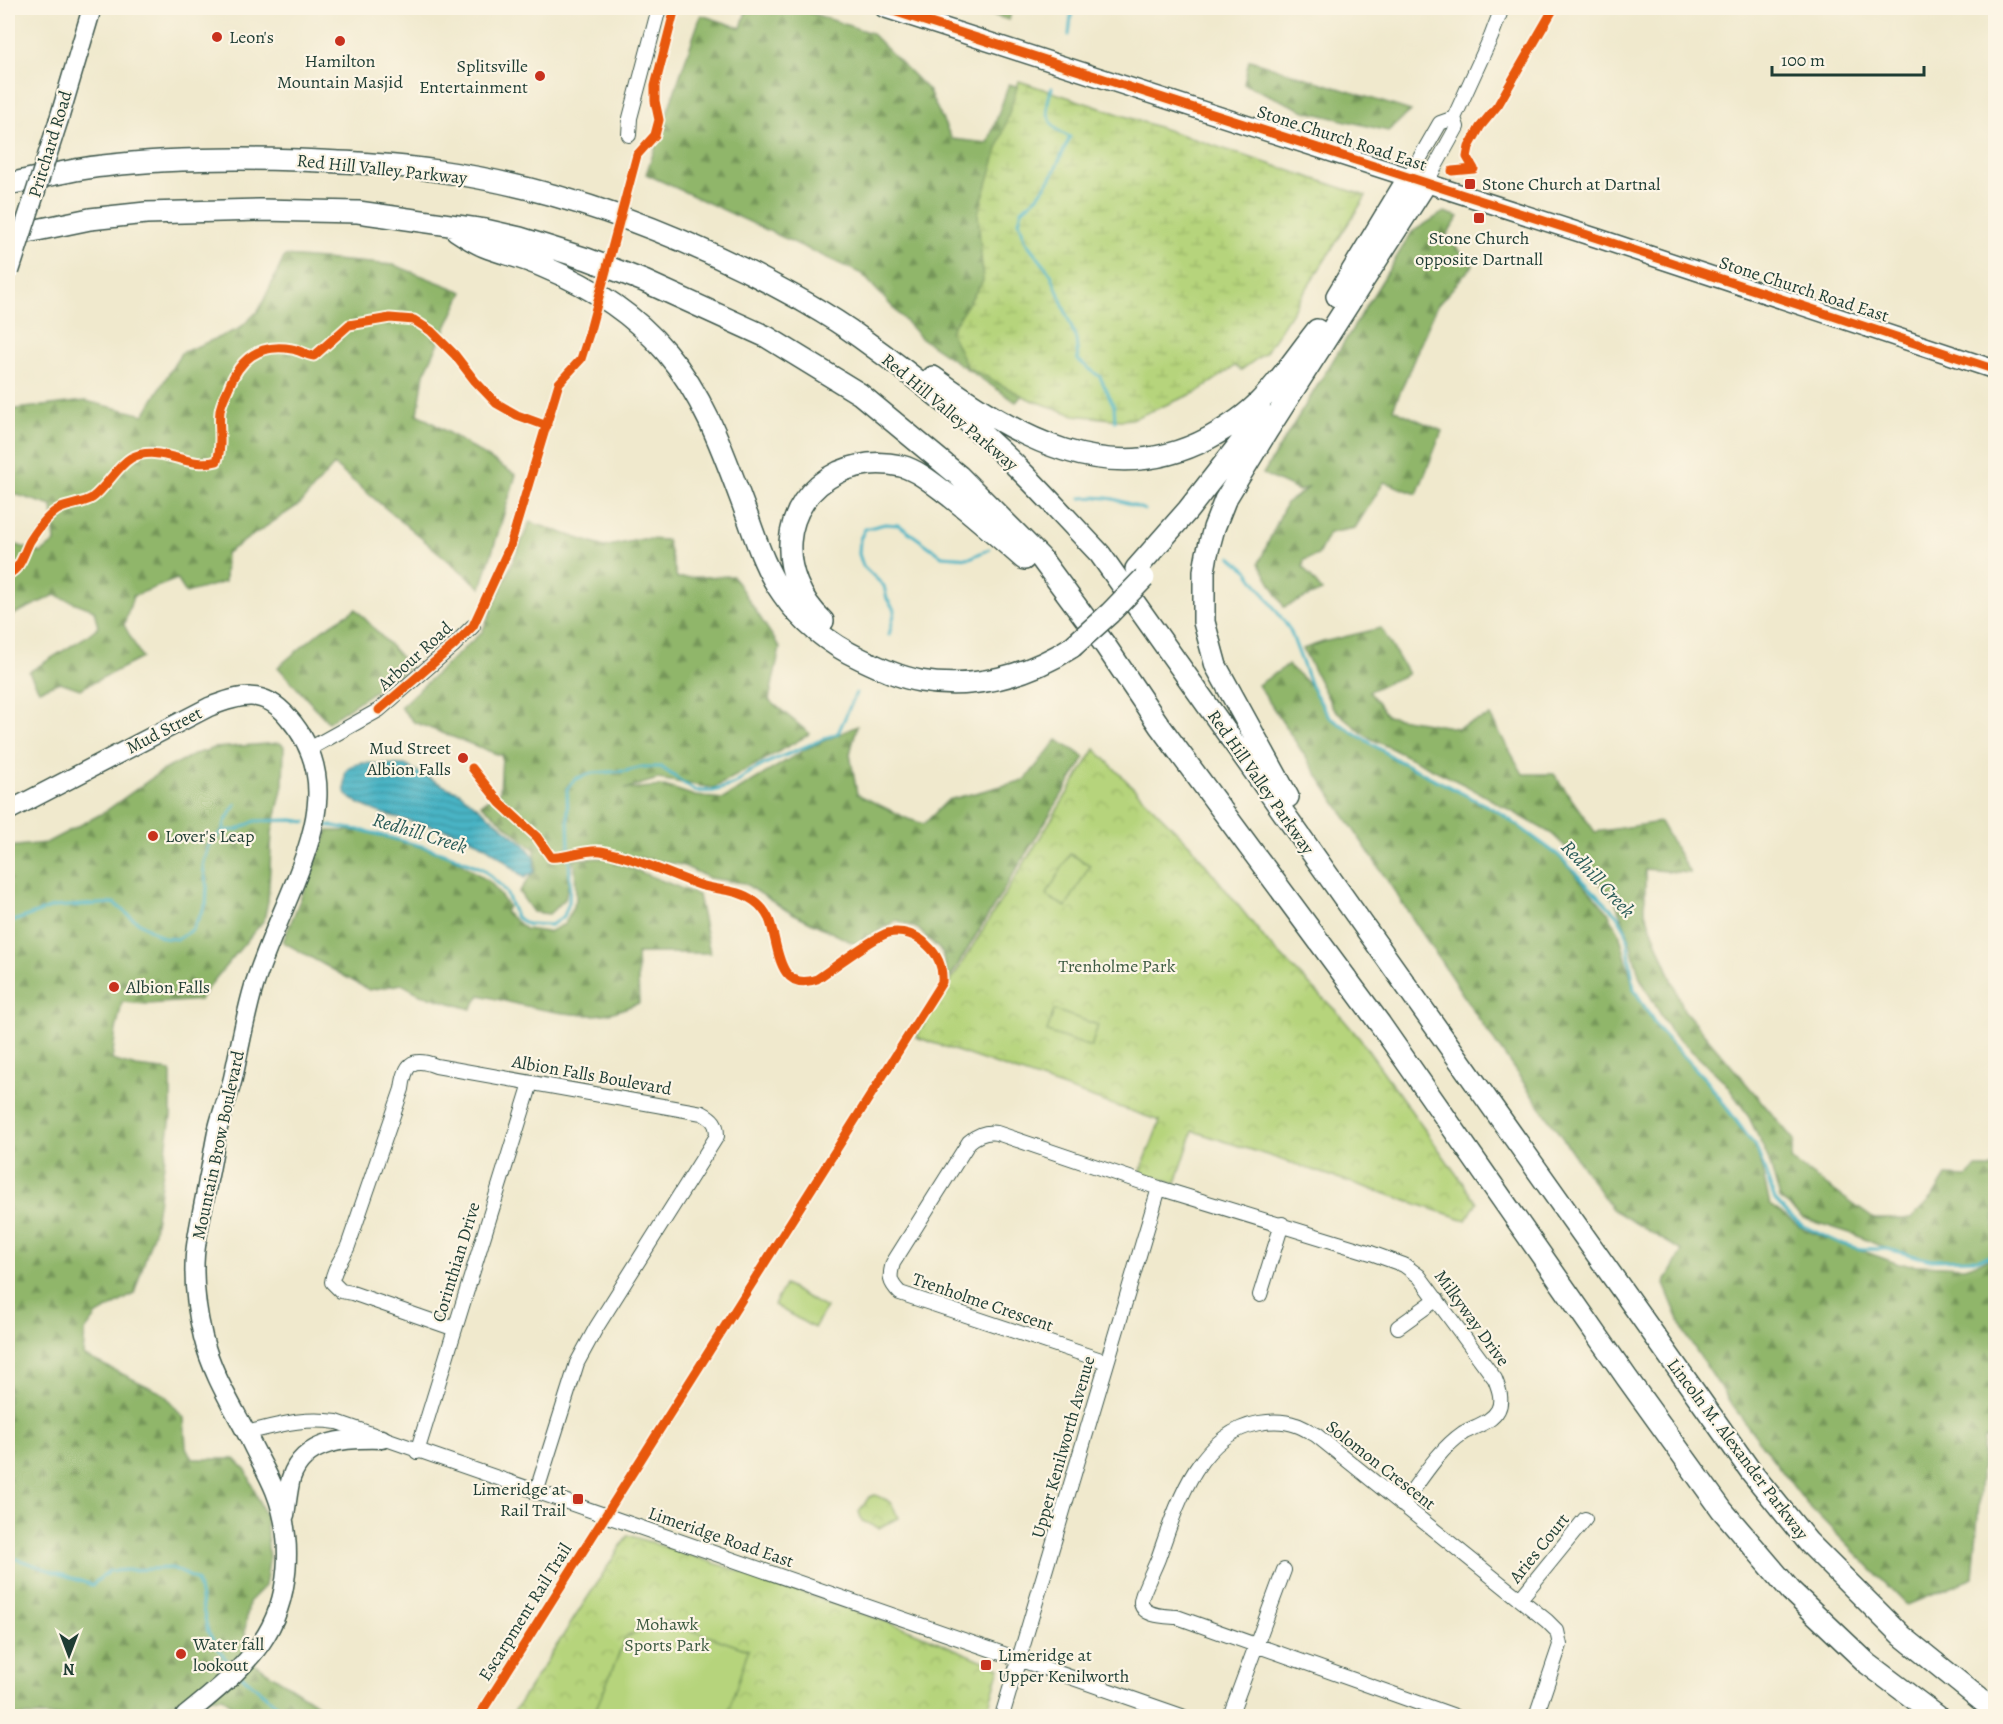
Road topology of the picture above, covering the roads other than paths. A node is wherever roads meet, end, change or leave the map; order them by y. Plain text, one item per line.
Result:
1 (92, 8) edge
2 (658, 8) edge
3 (884, 8) edge
4 (1502, 8) edge
5 (629, 135) dead end
6 (1418, 180) junction
7 (8, 184) edge
8 (446, 224) junction
9 (8, 236) edge
10 (9, 275) edge
11 (1317, 330) junction
12 (860, 337) junction
13 (1995, 370) edge
14 (1267, 431) junction
15 (1140, 573) junction
16 (473, 626) dead end
17 (1068, 642) junction
18 (1105, 645) junction
19 (309, 749) junction
20 (8, 811) edge
21 (1352, 909) junction
22 (531, 1083) junction
23 (1159, 1188) junction
24 (1563, 1208) joint
25 (1282, 1224) junction
26 (1260, 1295) dead end
27 (1437, 1299) junction
28 (1398, 1327) dead end
29 (455, 1329) junction
30 (1107, 1362) junction
31 (246, 1433) junction
32 (382, 1439) junction
33 (417, 1452) junction
34 (536, 1493) junction
35 (1402, 1505) junction
36 (1585, 1519) dead end
37 (284, 1523) junction
38 (1284, 1570) dead end
39 (1520, 1599) junction
40 (1256, 1646) junction
41 (1020, 1660) junction
42 (1995, 1712) edge
43 (185, 1716) edge
44 (1002, 1716) edge
45 (1182, 1716) edge
46 (1230, 1716) edge
47 (1455, 1716) edge
48 (1536, 1716) edge
49 (1937, 1716) edge

1 - 10 main road, Pritchard Road, bridge
2 - 5 street
3 - 6 main road, Stone Church Road East
4 - 6 street
6 - 11 highway
6 - 13 main road, Stone Church Road East
6 - 14 highway
7 - 12 highway, Red Hill Valley Parkway
8 - 9 highway
8 - 17 highway
8 - 18 highway
11 - 12 highway
11 - 15 highway
12 - 21 highway, Red Hill Valley Parkway
14 - 15 highway
14 - 21 highway
15 - 17 highway
16 - 19 street, Arbour Road
17 - 18 highway
18 - 49 highway
19 - 20 main road, Mud Street
19 - 31 main road, Mountain Brow Boulevard
21 - 24 highway, Red Hill Valley Parkway
22 - 29 street, Corinthian Drive
22 - 29 street, Albion Falls Boulevard
22 - 34 street, Albion Falls Boulevard
23 - 25 street, Milkyway Drive
23 - 30 street, Upper Kenilworth Avenue
23 - 30 street, Trenholme Crescent
24 - 42 highway, Lincoln M. Alexander Parkway
25 - 26 street
25 - 27 street, Milkyway Drive
27 - 28 street
27 - 35 street, Milkyway Drive
29 - 33 street, Corinthian Drive
30 - 41 street, Upper Kenilworth Avenue
31 - 32 street, Limeridge Road East
31 - 37 main road, Mountain Brow Boulevard
32 - 33 street, Limeridge Road East
32 - 37 main road
33 - 34 street, Limeridge Road East
34 - 41 street, Limeridge Road East
35 - 39 street, Solomon Crescent
35 - 40 street, Solomon Crescent
36 - 39 street, Aries Court
37 - 43 main road, Mountain Brow Boulevard
38 - 40 street
39 - 48 street, Solomon Crescent
40 - 46 street
40 - 47 street, Solomon Crescent
41 - 44 street, Upper Kenilworth Avenue
41 - 45 street, Limeridge Road East

